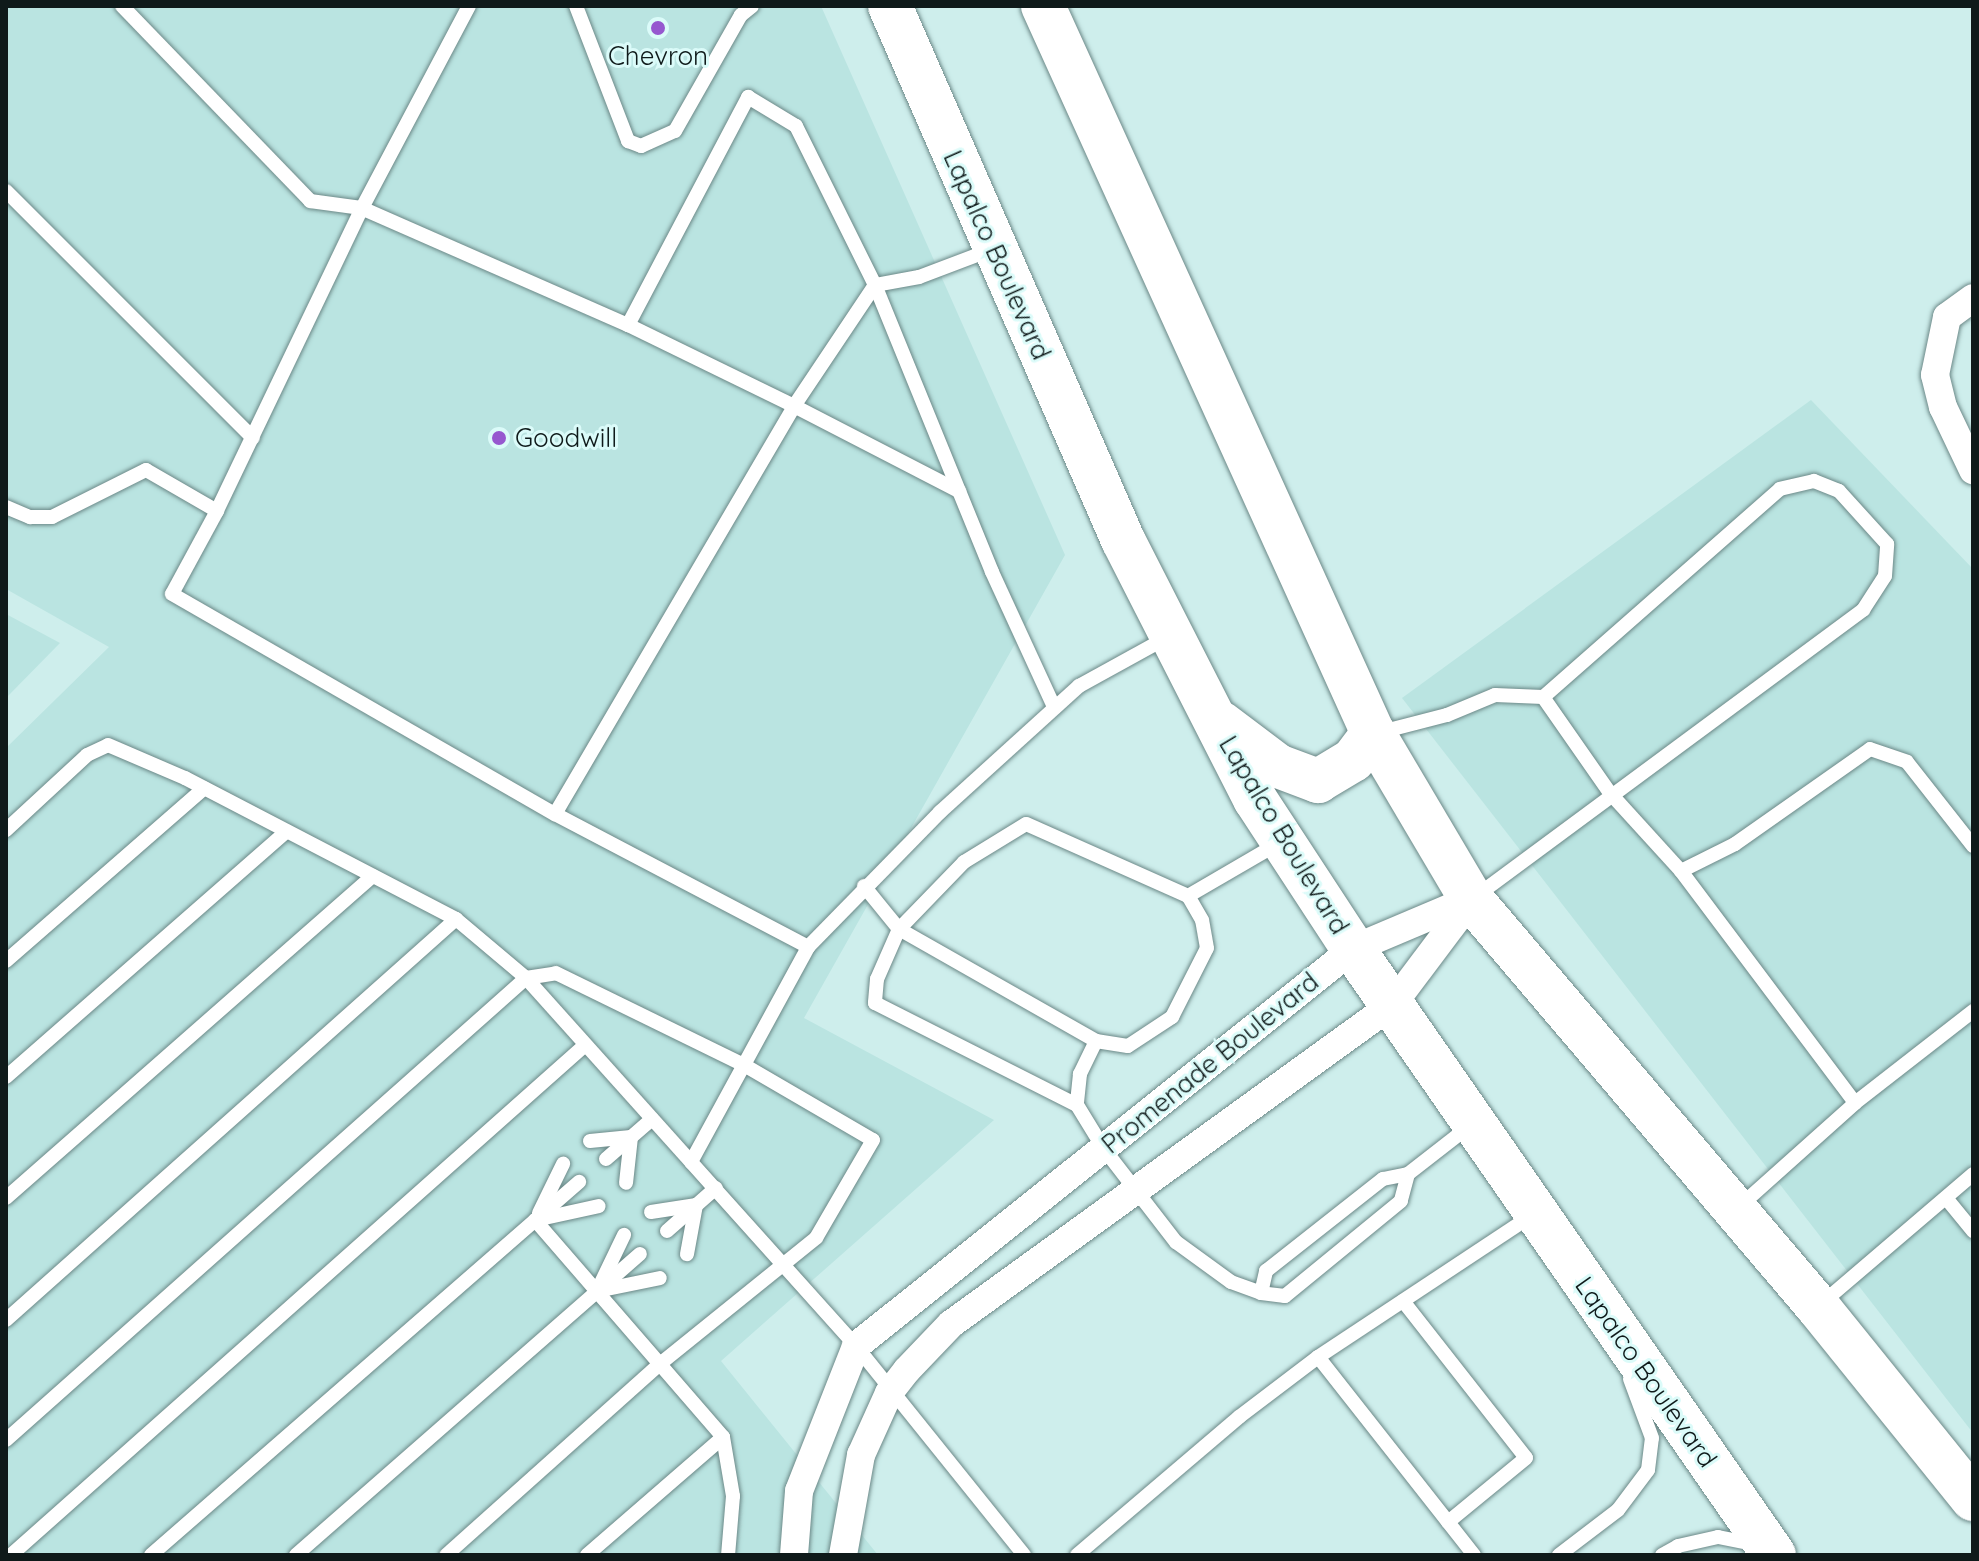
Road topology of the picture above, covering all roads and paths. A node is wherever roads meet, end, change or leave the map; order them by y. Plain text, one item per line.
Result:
1 (122, 6) edge
2 (469, 6) edge
3 (576, 6) edge
4 (752, 6) edge
5 (890, 6) edge
6 (1043, 6) edge
7 (6, 191) edge
8 (362, 208) junction
9 (993, 249) junction
10 (875, 285) junction
11 (1973, 298) edge
12 (628, 325) junction
13 (794, 406) junction
14 (253, 438) junction
15 (1973, 470) edge
16 (959, 491) junction
17 (6, 507) edge
18 (217, 511) junction
19 (1174, 634) junction
20 (1543, 697) junction
21 (1054, 707) junction
22 (1213, 716) junction
23 (1373, 733) junction
24 (204, 788) junction
25 (1610, 793) junction
26 (555, 814) junction
27 (6, 830) edge
28 (287, 831) junction
29 (1283, 841) junction
30 (1973, 846) edge
31 (1681, 871) junction
32 (373, 876) junction
33 (864, 886) junction
34 (1188, 896) junction
35 (1471, 899) junction
36 (456, 919) junction
37 (899, 929) junction
38 (808, 947) junction
39 (1353, 949) junction
40 (6, 961) edge
41 (526, 978) junction
42 (1393, 1004) junction
43 (1973, 1011) edge
44 (1096, 1041) junction
45 (584, 1046) junction
46 (744, 1065) junction
47 (6, 1077) edge
48 (1855, 1103) junction
49 (1077, 1105) junction
50 (652, 1119) junction
51 (1475, 1123) junction
52 (631, 1137) junction
53 (590, 1141) dead end
54 (1104, 1149) junction
55 (606, 1159) dead end
56 (691, 1162) junction
57 (563, 1164) dead end
58 (1408, 1174) junction
59 (1973, 1174) edge
60 (579, 1182) dead end
61 (626, 1183) dead end
62 (716, 1188) junction
63 (1135, 1191) junction
64 (6, 1198) edge
65 (1946, 1198) junction
66 (696, 1205) junction
67 (599, 1206) dead end
68 (651, 1212) dead end
69 (1733, 1212) junction
70 (1537, 1213) junction
71 (535, 1220) junction
72 (667, 1231) dead end
73 (1973, 1231) edge
74 (624, 1235) dead end
75 (640, 1254) dead end
76 (687, 1254) dead end
77 (782, 1261) junction
78 (660, 1278) dead end
79 (597, 1291) junction
80 (1261, 1293) junction
81 (1403, 1301) junction
82 (1818, 1307) junction
83 (1608, 1319) junction
84 (6, 1320) edge
85 (856, 1346) junction
86 (1318, 1357) junction
87 (661, 1363) junction
88 (889, 1393) junction
89 (723, 1437) junction
90 (6, 1440) edge
91 (1973, 1499) edge
92 (1448, 1522) junction
93 (1770, 1551) edge
94 (11, 1555) edge
95 (151, 1555) edge
96 (296, 1555) edge
97 (446, 1555) edge
98 (587, 1555) edge
99 (728, 1555) edge
100 (794, 1555) edge
101 (843, 1555) edge
102 (1024, 1555) edge
103 (1077, 1555) edge
104 (1474, 1555) edge
105 (1559, 1555) edge
106 (1662, 1555) edge

1 - 8 lane
2 - 8 lane
3 - 4 lane
5 - 9 main road, Lapalco Boulevard
6 - 23 main road
7 - 14 lane
8 - 12 lane
8 - 14 lane
9 - 10 lane
9 - 19 main road, Lapalco Boulevard
10 - 12 lane
10 - 13 lane
10 - 16 lane
11 - 15 street
12 - 13 lane
13 - 16 lane
13 - 26 lane
14 - 18 lane
16 - 21 lane
17 - 18 lane
18 - 26 lane
19 - 21 lane
19 - 22 main road, Lapalco Boulevard
20 - 23 lane
20 - 25 lane
20 - 25 lane
21 - 33 lane
22 - 23 main road
22 - 29 main road, Lapalco Boulevard
23 - 35 main road
24 - 27 lane
24 - 28 lane
24 - 40 lane
25 - 31 lane
25 - 35 lane
26 - 38 lane
28 - 32 lane
28 - 47 lane
29 - 34 lane
29 - 39 main road, Lapalco Boulevard
30 - 31 lane
31 - 48 lane
32 - 36 lane
32 - 64 lane
33 - 37 lane
33 - 38 lane
34 - 37 lane
34 - 44 lane
35 - 39 street, Promenade Boulevard
35 - 42 street, Promenade Boulevard
35 - 69 main road
36 - 41 lane
36 - 84 lane
37 - 44 lane
37 - 49 lane
38 - 46 lane
39 - 42 main road, Lapalco Boulevard
39 - 54 street, Promenade Boulevard
41 - 45 lane
41 - 46 lane
41 - 90 lane
42 - 51 main road, Lapalco Boulevard
42 - 63 street, Promenade Boulevard
43 - 48 lane
44 - 49 lane
45 - 50 lane
45 - 94 lane
46 - 56 lane
46 - 77 lane
48 - 69 lane
49 - 54 lane
50 - 52 lane
50 - 56 lane
51 - 58 lane
51 - 70 main road, Lapalco Boulevard
52 - 53 lane
52 - 55 lane
52 - 61 lane
54 - 63 lane
54 - 85 street, Promenade Boulevard
56 - 62 lane
57 - 71 lane
58 - 80 lane
58 - 80 lane
59 - 65 lane
60 - 71 lane
62 - 66 lane
62 - 77 lane
63 - 80 lane
63 - 88 street, Promenade Boulevard
65 - 73 lane
65 - 82 lane
66 - 68 lane
66 - 72 lane
66 - 76 lane
67 - 71 lane
69 - 82 main road
70 - 81 lane
70 - 83 main road, Lapalco Boulevard
71 - 79 lane
71 - 95 lane
74 - 79 lane
75 - 79 lane
77 - 85 lane
77 - 87 lane
78 - 79 lane
79 - 87 lane
79 - 96 lane
81 - 86 lane
81 - 92 lane
82 - 91 main road
83 - 93 main road, Lapalco Boulevard
83 - 105 lane
85 - 88 lane
85 - 100 street
86 - 92 lane
86 - 103 lane
87 - 89 lane
87 - 97 lane
88 - 101 street, Promenade Boulevard
88 - 102 lane
89 - 98 lane
89 - 99 lane
92 - 104 lane
93 - 106 lane

